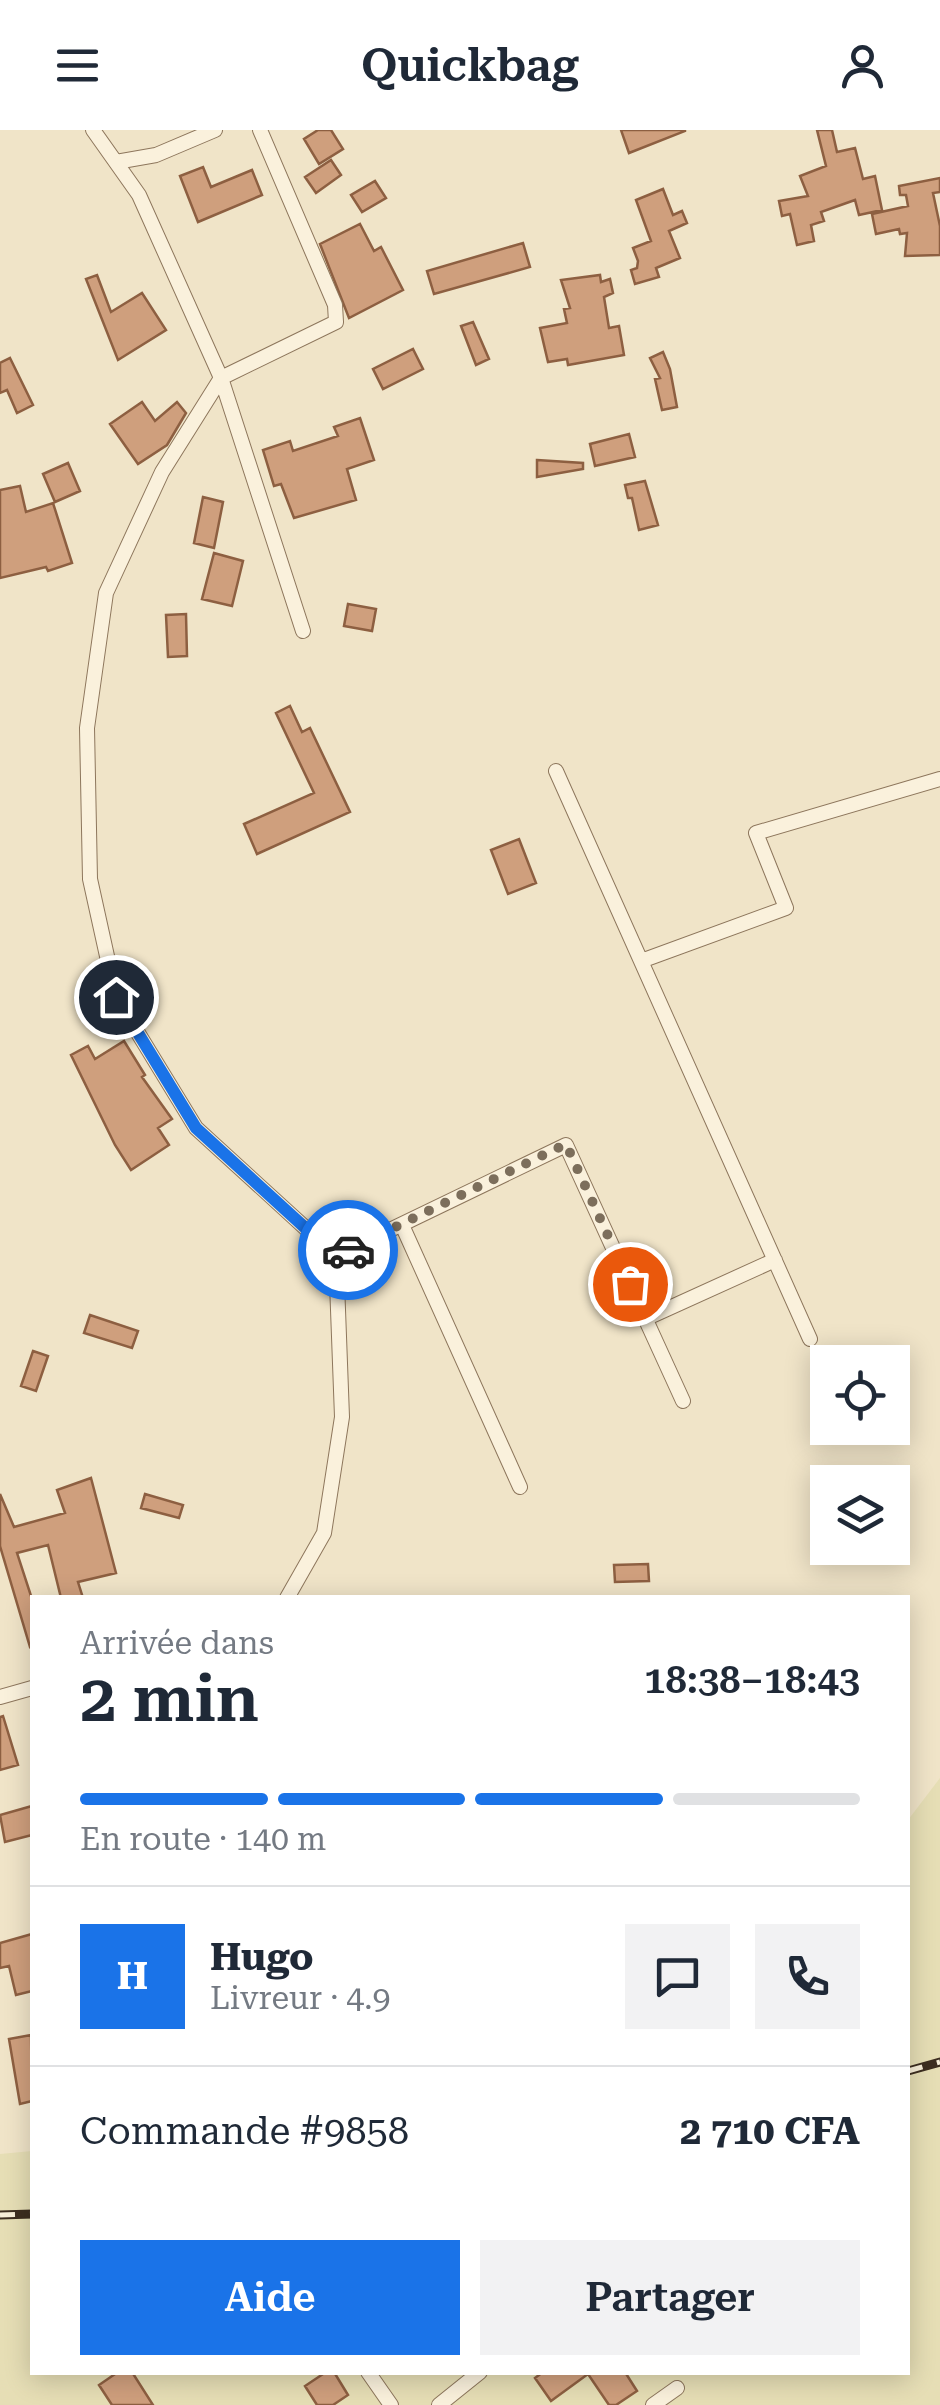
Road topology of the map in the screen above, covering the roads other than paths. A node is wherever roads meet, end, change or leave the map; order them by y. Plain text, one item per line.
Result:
1 (93, 130) edge
2 (215, 130) edge
3 (260, 130) edge
4 (116, 162) junction
5 (221, 378) junction
6 (302, 631) dead end
7 (556, 771) dead end
8 (940, 779) edge
9 (641, 961) junction
10 (402, 1225) junction
11 (336, 1256) junction
12 (775, 1260) junction
13 (645, 1319) junction
14 (810, 1339) dead end
15 (683, 1401) dead end
16 (520, 1487) dead end
17 (289, 1595) edge
18 (30, 1689) edge
19 (0, 1697) edge
20 (370, 2375) edge
21 (476, 2375) edge
22 (677, 2388) dead end
23 (390, 2405) edge
24 (438, 2405) edge
25 (653, 2405) edge

1 - 4 street
2 - 4 street
3 - 5 street
4 - 5 street
5 - 6 street
5 - 11 street
7 - 9 street
8 - 9 street
9 - 12 street
10 - 11 street
10 - 13 street
10 - 16 street
11 - 17 street
12 - 13 street
12 - 14 street
13 - 15 street
18 - 19 street
20 - 23 street
21 - 24 street
22 - 25 street

